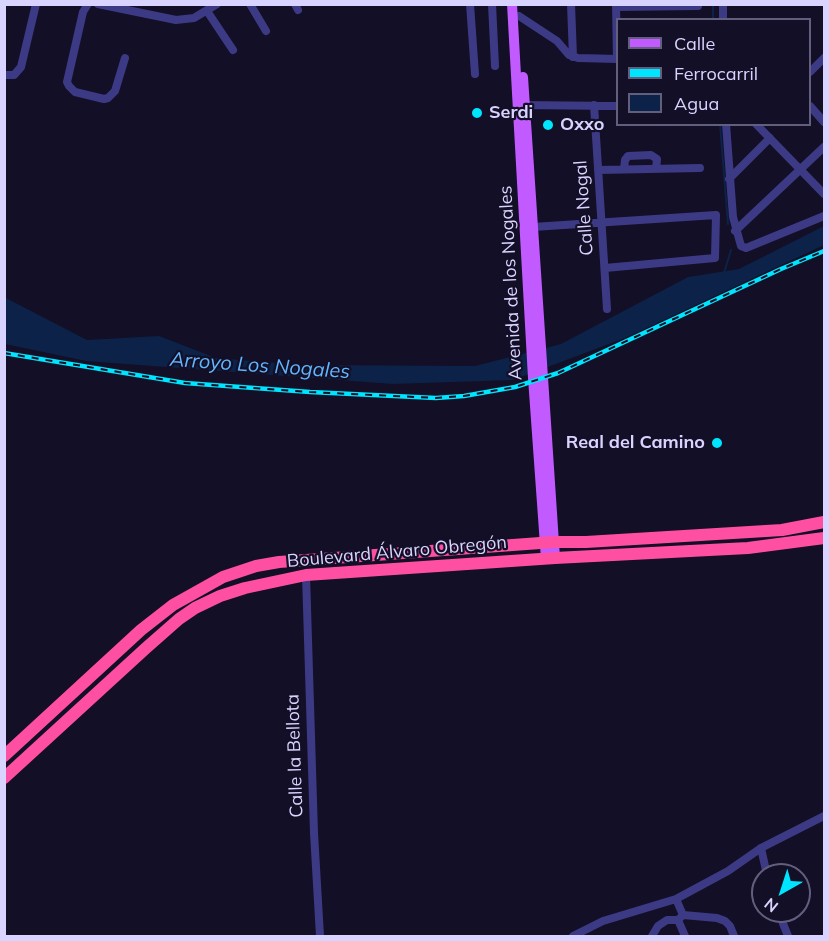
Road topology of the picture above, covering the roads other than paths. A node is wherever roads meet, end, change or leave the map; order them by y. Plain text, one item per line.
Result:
1 (36, 4) edge
2 (98, 4) edge
3 (217, 4) edge
4 (250, 4) edge
5 (470, 4) edge
6 (492, 4) edge
7 (512, 4) edge
8 (571, 4) edge
9 (87, 5) edge
10 (616, 6) edge
11 (698, 6) dead end
12 (519, 10) edge
13 (207, 11) junction
14 (266, 32) dead end
15 (233, 50) dead end
16 (573, 57) junction
17 (125, 58) dead end
18 (825, 58) edge
19 (616, 59) edge
20 (495, 66) dead end
21 (811, 71) edge
22 (475, 74) dead end
23 (4, 75) edge
24 (522, 105) junction
25 (594, 105) junction
26 (616, 106) edge
27 (811, 107) edge
28 (825, 122) edge
29 (726, 126) edge
30 (758, 126) edge
31 (770, 138) junction
32 (825, 147) edge
33 (700, 168) dead end
34 (624, 169) junction
35 (656, 169) junction
36 (598, 170) junction
37 (801, 170) junction
38 (729, 179) junction
39 (825, 194) edge
40 (825, 216) edge
41 (602, 223) junction
42 (533, 226) junction
43 (735, 231) junction
44 (605, 267) junction
45 (607, 309) dead end
46 (536, 347) junction
47 (825, 522) edge
48 (825, 538) edge
49 (549, 542) junction
50 (550, 558) junction
51 (306, 575) junction
52 (4, 756) edge
53 (4, 778) edge
54 (825, 816) edge
55 (761, 848) junction
56 (764, 863) edge
57 (676, 898) junction
58 (680, 917) junction
59 (320, 936) edge
60 (573, 936) edge
61 (652, 936) edge
62 (685, 936) edge
63 (734, 936) edge

1 - 23 street
2 - 13 street
3 - 13 street
4 - 14 street
5 - 22 street
6 - 20 street
7 - 24 main road, Avenida de los Nogales
8 - 16 street
9 - 17 street
10 - 11 street
12 - 16 street
12 - 24 main road, Avenida de los Nogales
13 - 15 street
16 - 19 street
18 - 21 street
24 - 25 street
24 - 42 main road, Avenida de los Nogales
24 - 46 main road, Avenida de los Nogales
25 - 26 street
25 - 36 street, Calle Nogal
27 - 28 street
29 - 38 street
30 - 31 street
31 - 37 street
31 - 38 street
32 - 37 street
33 - 35 street
34 - 35 street
34 - 35 street
34 - 36 street
36 - 41 street, Calle Nogal
37 - 39 street
37 - 43 street
38 - 43 street
40 - 43 street
41 - 42 street
41 - 44 street, Calle Nogal
41 - 44 street
42 - 46 main road, Avenida de los Nogales
44 - 45 street, Calle Nogal
46 - 49 main road, Avenida de los Nogales
47 - 49 highway, Boulevard Álvaro Obregón
48 - 50 highway, Boulevard Álvaro Obregón
49 - 50 main road, Avenida de los Nogales
49 - 52 highway, Boulevard Álvaro Obregón
50 - 51 highway, Boulevard Álvaro Obregón
51 - 53 highway, Boulevard Álvaro Obregón
51 - 59 street, Calle la Bellota
54 - 55 street
55 - 56 street
55 - 57 street
57 - 58 street
57 - 60 street
58 - 61 street
58 - 62 street
58 - 63 street

